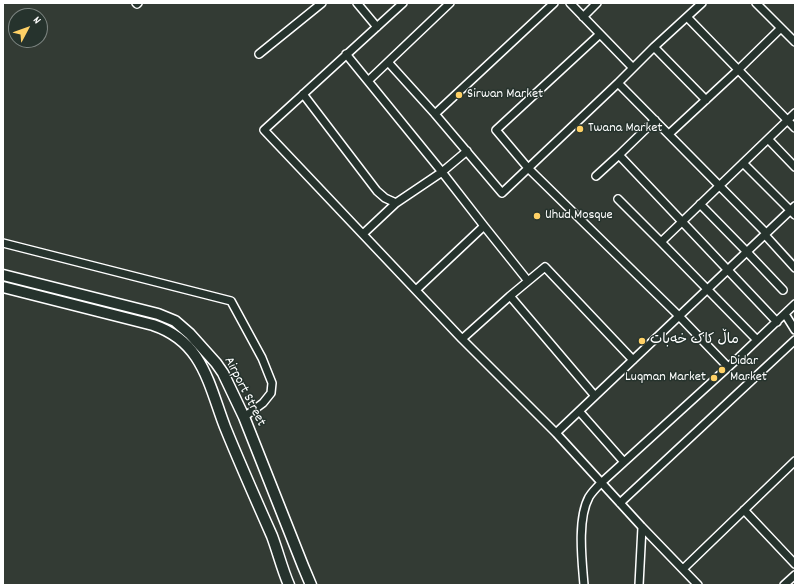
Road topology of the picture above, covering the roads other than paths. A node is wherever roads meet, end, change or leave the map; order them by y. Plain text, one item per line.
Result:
1 (322, 3) edge
2 (357, 3) edge
3 (403, 3) edge
4 (450, 3) edge
5 (554, 3) edge
6 (570, 3) edge
7 (597, 3) edge
8 (702, 3) edge
9 (756, 3) edge
10 (583, 17) junction
11 (687, 17) junction
12 (376, 27) junction
13 (781, 28) junction
14 (600, 34) junction
15 (795, 42) edge
16 (654, 47) junction
17 (259, 54) dead end
18 (346, 54) junction
19 (388, 62) junction
20 (633, 68) junction
21 (738, 70) junction
22 (368, 81) junction
23 (618, 83) junction
24 (303, 94) junction
25 (706, 100) junction
26 (795, 113) edge
27 (435, 114) junction
28 (655, 120) junction
29 (787, 120) junction
30 (795, 128) edge
31 (669, 134) junction
32 (768, 139) junction
33 (467, 152) junction
34 (619, 155) junction
35 (743, 163) junction
36 (795, 167) edge
37 (528, 168) junction
38 (442, 172) junction
39 (596, 176) dead end
40 (719, 186) junction
41 (618, 200) dead end
42 (396, 203) junction
43 (700, 204) junction
44 (793, 210) edge
45 (682, 221) junction
46 (484, 226) junction
47 (363, 234) junction
48 (765, 234) junction
49 (661, 242) junction
50 (3, 243) edge
51 (747, 252) junction
52 (795, 268) edge
53 (727, 270) junction
54 (3, 275) edge
55 (528, 282) junction
56 (3, 287) edge
57 (708, 289) junction
58 (416, 290) junction
59 (783, 290) dead end
60 (510, 296) junction
61 (795, 304) edge
62 (785, 314) junction
63 (679, 316) junction
64 (777, 322) junction
65 (795, 330) edge
66 (462, 339) junction
67 (757, 340) junction
68 (795, 340) edge
69 (633, 360) junction
70 (728, 367) junction
71 (595, 396) junction
72 (579, 411) junction
73 (244, 417) junction
74 (556, 434) junction
75 (795, 461) edge
76 (624, 462) junction
77 (601, 483) junction
78 (620, 503) junction
79 (744, 510) junction
80 (642, 527) junction
81 (289, 529) junction
82 (272, 538) junction
83 (795, 564) edge
84 (683, 569) junction
85 (795, 575) edge
86 (289, 585) edge
87 (311, 585) edge
88 (584, 585) edge
89 (639, 585) edge
90 (698, 585) edge
91 (784, 585) edge

1 - 17 street
2 - 12 street
3 - 12 street
4 - 19 street
5 - 27 street
6 - 10 street
7 - 10 street
8 - 11 street
9 - 13 street
10 - 14 street
11 - 16 street
11 - 21 street
12 - 18 street
13 - 15 street
13 - 21 street
14 - 20 street
14 - 37 street
16 - 20 street
16 - 25 street
18 - 22 street
18 - 24 street
19 - 22 street
19 - 27 street
20 - 23 street
21 - 25 street
21 - 29 street
22 - 38 street
23 - 28 street
23 - 37 street
24 - 42 street
24 - 47 street
25 - 31 street
26 - 29 street
27 - 33 street
28 - 31 street
28 - 34 street
29 - 30 street
29 - 32 street
31 - 40 street
32 - 35 street
32 - 36 street
33 - 37 street
33 - 38 street
34 - 39 street
34 - 45 street
35 - 40 street
35 - 44 street
37 - 63 street
38 - 42 street
38 - 46 street
40 - 43 street
40 - 48 street
41 - 49 street
42 - 47 street
43 - 45 street
43 - 51 street
44 - 48 street
45 - 49 street
45 - 53 street
46 - 55 street
46 - 58 street
47 - 58 street
48 - 51 street
48 - 52 street
49 - 57 street
50 - 73 street
51 - 53 street
51 - 59 street
53 - 57 street
53 - 64 street
54 - 73 main road, Airport Street
55 - 60 street
55 - 69 street
56 - 82 main road, Airport Street
57 - 63 street
57 - 67 street
58 - 66 street
60 - 66 street
60 - 71 street
61 - 62 street
62 - 64 street
62 - 65 street
63 - 69 street
63 - 70 street
64 - 67 street
66 - 74 street
67 - 70 street
68 - 78 street
69 - 71 street
70 - 76 street
71 - 72 street
72 - 74 street
72 - 76 street
73 - 81 main road, Airport Street
74 - 77 street
75 - 79 street
76 - 77 street
77 - 78 street
77 - 88 street
78 - 80 street
79 - 83 street
79 - 84 street
80 - 84 street
80 - 89 street
81 - 82 main road
81 - 87 main road, Airport Street
82 - 86 main road, Airport Street
84 - 90 street
85 - 91 street

